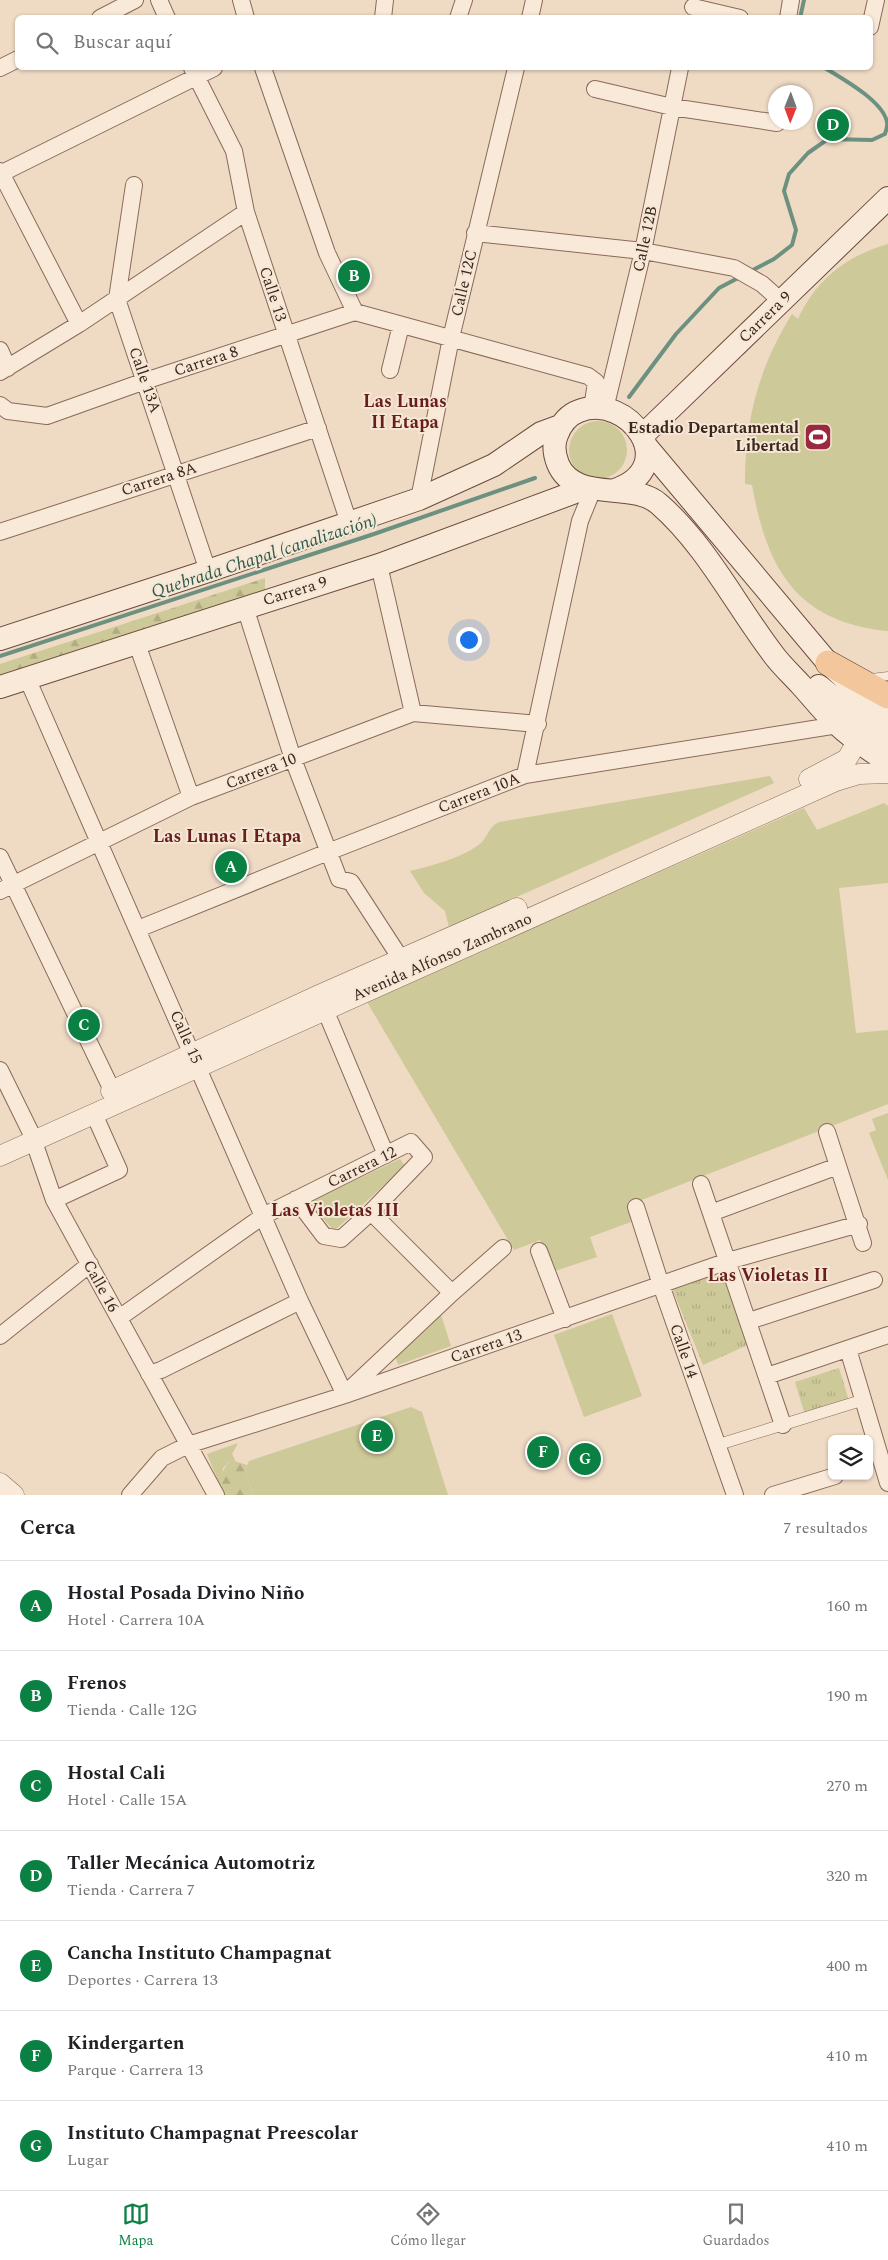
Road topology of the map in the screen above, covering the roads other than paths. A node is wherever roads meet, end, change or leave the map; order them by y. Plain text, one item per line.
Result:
1 (135, 0) edge
2 (159, 0) edge
3 (241, 0) edge
4 (385, 0) edge
5 (464, 0) edge
6 (534, 0) edge
7 (792, 0) edge
8 (876, 0) edge
9 (693, 8) edge
10 (106, 15) edge
11 (166, 15) edge
12 (245, 15) edge
13 (383, 15) edge
14 (459, 15) edge
15 (531, 15) edge
16 (726, 15) edge
17 (789, 15) edge
18 (873, 15) edge
19 (15, 60) edge
20 (0, 68) edge
21 (264, 70) edge
22 (513, 70) edge
23 (680, 70) edge
24 (194, 72) edge
25 (595, 89) dead end
26 (672, 107) junction
27 (768, 122) edge
28 (0, 173) edge
29 (134, 185) dead end
30 (888, 198) edge
31 (246, 212) junction
32 (475, 233) junction
33 (643, 252) junction
34 (117, 299) junction
35 (781, 301) junction
36 (355, 312) junction
37 (79, 324) junction
38 (401, 325) junction
39 (286, 334) junction
40 (451, 338) junction
41 (0, 350) edge
42 (4, 370) edge
43 (390, 370) dead end
44 (145, 381) junction
45 (0, 405) edge
46 (599, 409) junction
47 (560, 426) junction
48 (318, 428) junction
49 (644, 441) junction
50 (175, 473) junction
51 (590, 488) junction
52 (615, 490) junction
53 (419, 499) junction
54 (350, 523) junction
55 (0, 532) edge
56 (723, 540) junction
57 (379, 565) junction
58 (208, 571) junction
59 (245, 607) junction
60 (0, 638) edge
61 (137, 644) junction
62 (828, 663) junction
63 (888, 676) edge
64 (27, 678) junction
65 (859, 679) junction
66 (0, 687) edge
67 (888, 696) edge
68 (413, 713) junction
69 (888, 719) edge
70 (538, 724) junction
71 (838, 725) junction
72 (888, 742) edge
73 (862, 744) junction
74 (293, 759) junction
75 (886, 771) edge
76 (525, 775) junction
77 (191, 797) junction
78 (99, 841) junction
79 (328, 852) junction
80 (0, 857) edge
81 (6, 888) edge
82 (138, 929) junction
83 (401, 959) junction
84 (322, 1002) junction
85 (196, 1060) junction
86 (0, 1070) edge
87 (112, 1090) junction
88 (94, 1114) junction
89 (827, 1132) dead end
90 (33, 1137) junction
91 (0, 1146) edge
92 (386, 1155) junction
93 (0, 1156) edge
94 (838, 1166) junction
95 (701, 1184) dead end
96 (296, 1199) junction
97 (54, 1200) junction
98 (636, 1207) dead end
99 (370, 1212) junction
100 (711, 1213) junction
101 (263, 1216) junction
102 (858, 1224) junction
103 (863, 1243) dead end
104 (503, 1248) dead end
105 (540, 1251) dead end
106 (728, 1261) junction
107 (90, 1264) junction
108 (874, 1280) dead end
109 (660, 1285) junction
110 (452, 1293) junction
111 (300, 1301) junction
112 (119, 1318) junction
113 (565, 1319) junction
114 (749, 1321) junction
115 (888, 1335) edge
116 (0, 1336) edge
117 (848, 1349) junction
118 (149, 1374) junction
119 (767, 1376) junction
120 (345, 1395) junction
121 (863, 1400) junction
122 (784, 1424) junction
123 (188, 1445) junction
124 (717, 1446) junction
125 (880, 1463) edge
126 (828, 1478) edge
127 (0, 1483) edge
128 (888, 1483) edge
129 (14, 1495) edge
130 (130, 1495) edge
131 (216, 1495) edge
132 (735, 1495) edge
133 (774, 1495) edge

1 - 10 street
2 - 11 street
3 - 12 street
4 - 13 street
5 - 14 street
6 - 15 street
7 - 17 street
8 - 18 street
9 - 16 street
19 - 20 street
21 - 36 street
22 - 32 street, Calle 12C
23 - 26 street, Calle 12B
24 - 28 street
24 - 31 street, Calle 13
25 - 26 street
26 - 27 street
26 - 33 street, Calle 12B
28 - 37 street
29 - 34 street, Calle 13A
30 - 35 main road, Carrera 9
31 - 34 street
31 - 39 street, Calle 13
32 - 33 street
32 - 40 street, Calle 12C
33 - 35 street
33 - 46 street, Calle 12B
34 - 37 street
34 - 44 street, Calle 13A
35 - 49 main road, Carrera 9
36 - 38 street
36 - 39 street, Carrera 8
37 - 42 street
38 - 40 street
38 - 43 street
39 - 44 street, Carrera 8
39 - 48 street, Calle 13
40 - 46 street
40 - 53 street, Calle 12C
41 - 42 street
44 - 45 street, Carrera 8
44 - 50 street, Calle 13A
46 - 47 main road
46 - 49 main road
47 - 51 main road
47 - 53 main road
48 - 50 street, Carrera 8A
48 - 54 street, Calle 13
49 - 52 main road
49 - 56 main road
50 - 55 street, Carrera 8A
50 - 58 street, Calle 13A
51 - 52 main road
51 - 57 main road, Carrera 9
51 - 70 street
52 - 71 main road
53 - 54 main road
54 - 58 main road
56 - 62 main road
56 - 72 main road
57 - 59 main road, Carrera 9
57 - 68 street
58 - 60 main road
59 - 61 main road, Carrera 9
59 - 74 street
61 - 64 main road, Carrera 9
61 - 77 street
62 - 65 main road
62 - 69 main road
63 - 65 lane
64 - 66 main road, Carrera 9
64 - 78 street, Calle 15
65 - 67 main road
68 - 70 street, Carrera 10
68 - 74 street, Carrera 10
70 - 76 street
71 - 73 main road
71 - 76 street, Carrera 10A
73 - 75 main road
73 - 83 street, Avenida Alfonso Zambrano
74 - 77 street, Carrera 10
74 - 79 street
75 - 84 street, Avenida Alfonso Zambrano
76 - 79 street, Carrera 10A
77 - 78 street, Carrera 10
78 - 81 street, Carrera 10
78 - 82 street, Calle 15
79 - 82 street, Carrera 10A
79 - 83 street
80 - 81 street
81 - 87 street
82 - 85 street, Calle 15
83 - 84 street, Avenida Alfonso Zambrano
84 - 85 street, Avenida Alfonso Zambrano
84 - 92 street
85 - 87 street, Avenida Alfonso Zambrano
85 - 88 street, Avenida Alfonso Zambrano
85 - 101 street, Calle 15
86 - 90 street, Calle 16
87 - 90 street, Avenida Alfonso Zambrano
88 - 90 street, Avenida Alfonso Zambrano
88 - 97 street
89 - 94 street
90 - 91 street, Avenida Alfonso Zambrano
90 - 93 street, Avenida Alfonso Zambrano
90 - 97 street, Calle 16
92 - 96 street, Carrera 12
92 - 99 street, Carrera 12
94 - 100 street
94 - 102 street
95 - 100 street
96 - 99 street, Carrera 12
96 - 101 street, Carrera 12
97 - 107 street, Calle 16
98 - 109 street, Calle 14
99 - 110 street
100 - 106 street
101 - 111 street, Calle 15
101 - 112 street, Carrera 12
102 - 103 street
102 - 106 street, Carrera 13
104 - 110 street
105 - 113 street
106 - 109 street, Carrera 13
106 - 114 street
107 - 112 street, Calle 16
107 - 116 street
108 - 114 street
109 - 113 street, Carrera 13
109 - 124 street, Calle 14
110 - 120 street
111 - 118 street
111 - 120 street, Calle 15
112 - 118 street, Calle 16
113 - 120 street, Carrera 13
114 - 119 street
115 - 117 street
117 - 119 street
117 - 121 street
118 - 123 street, Calle 16
119 - 122 street
120 - 123 street, Carrera 13
121 - 122 street
121 - 125 street
122 - 124 street
123 - 130 street, Carrera 13
123 - 131 street, Calle 16
124 - 132 street, Calle 14
125 - 128 street
126 - 133 street
127 - 129 street

